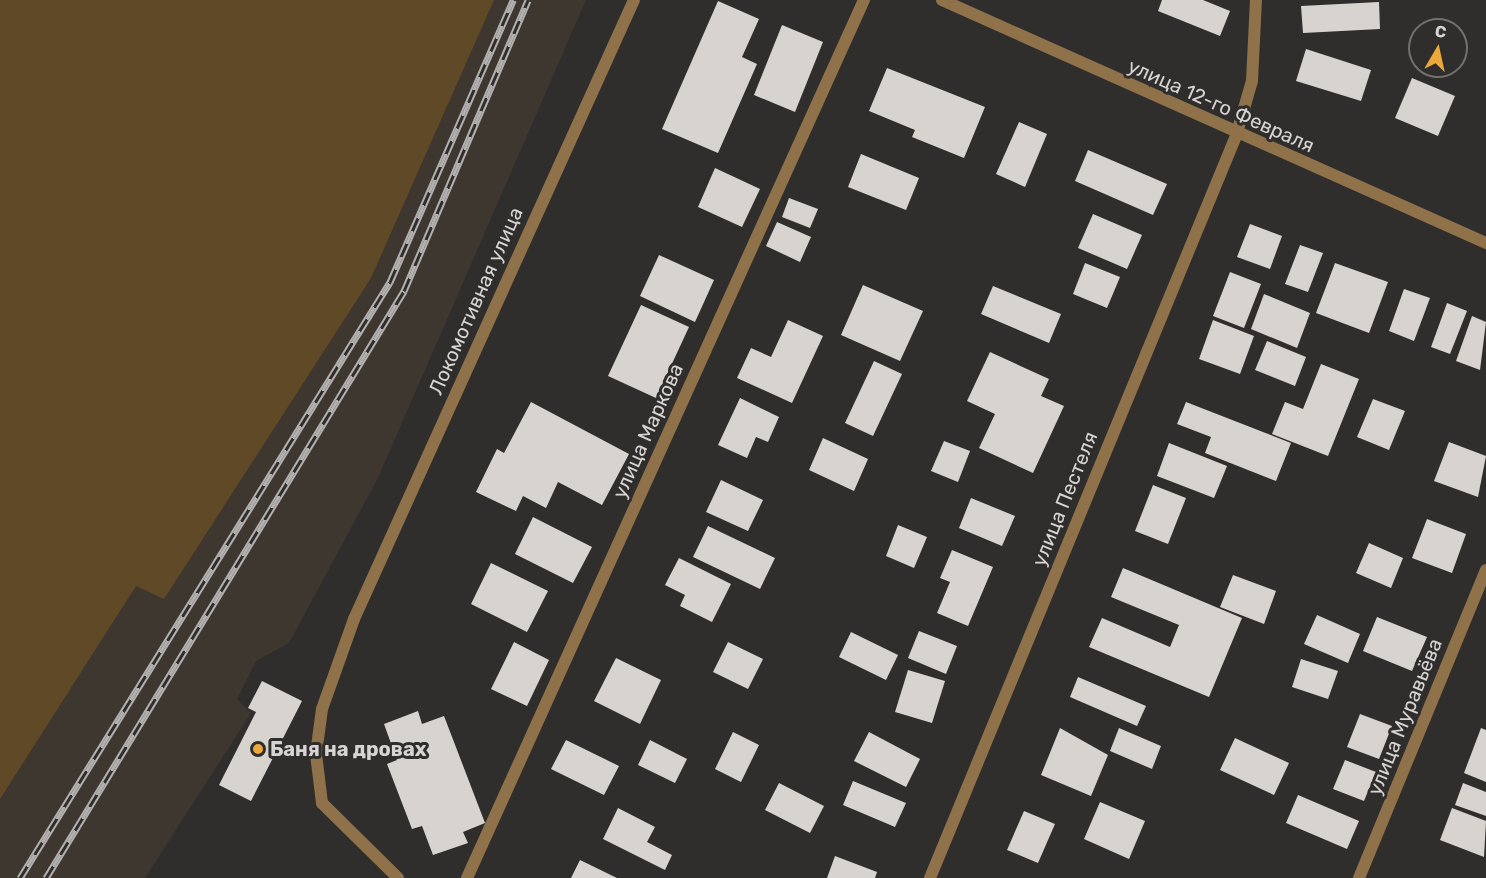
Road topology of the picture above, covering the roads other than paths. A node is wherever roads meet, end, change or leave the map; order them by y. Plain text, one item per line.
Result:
1 (634, 0) edge
2 (864, 0) edge
3 (942, 0) edge
4 (1256, 0) edge
5 (1236, 136) junction
6 (1486, 243) edge
7 (1486, 570) edge
8 (398, 878) edge
9 (467, 878) edge
10 (930, 878) edge
11 (1359, 878) edge

1 - 8 street, Локомотивная улица
2 - 9 street, улица Маркова
3 - 5 street, улица 12-го Февраля
4 - 5 street, улица Пестеля
5 - 6 street, улица 12-го Февраля
5 - 10 street, улица Пестеля
7 - 11 street, улица Муравьёва

